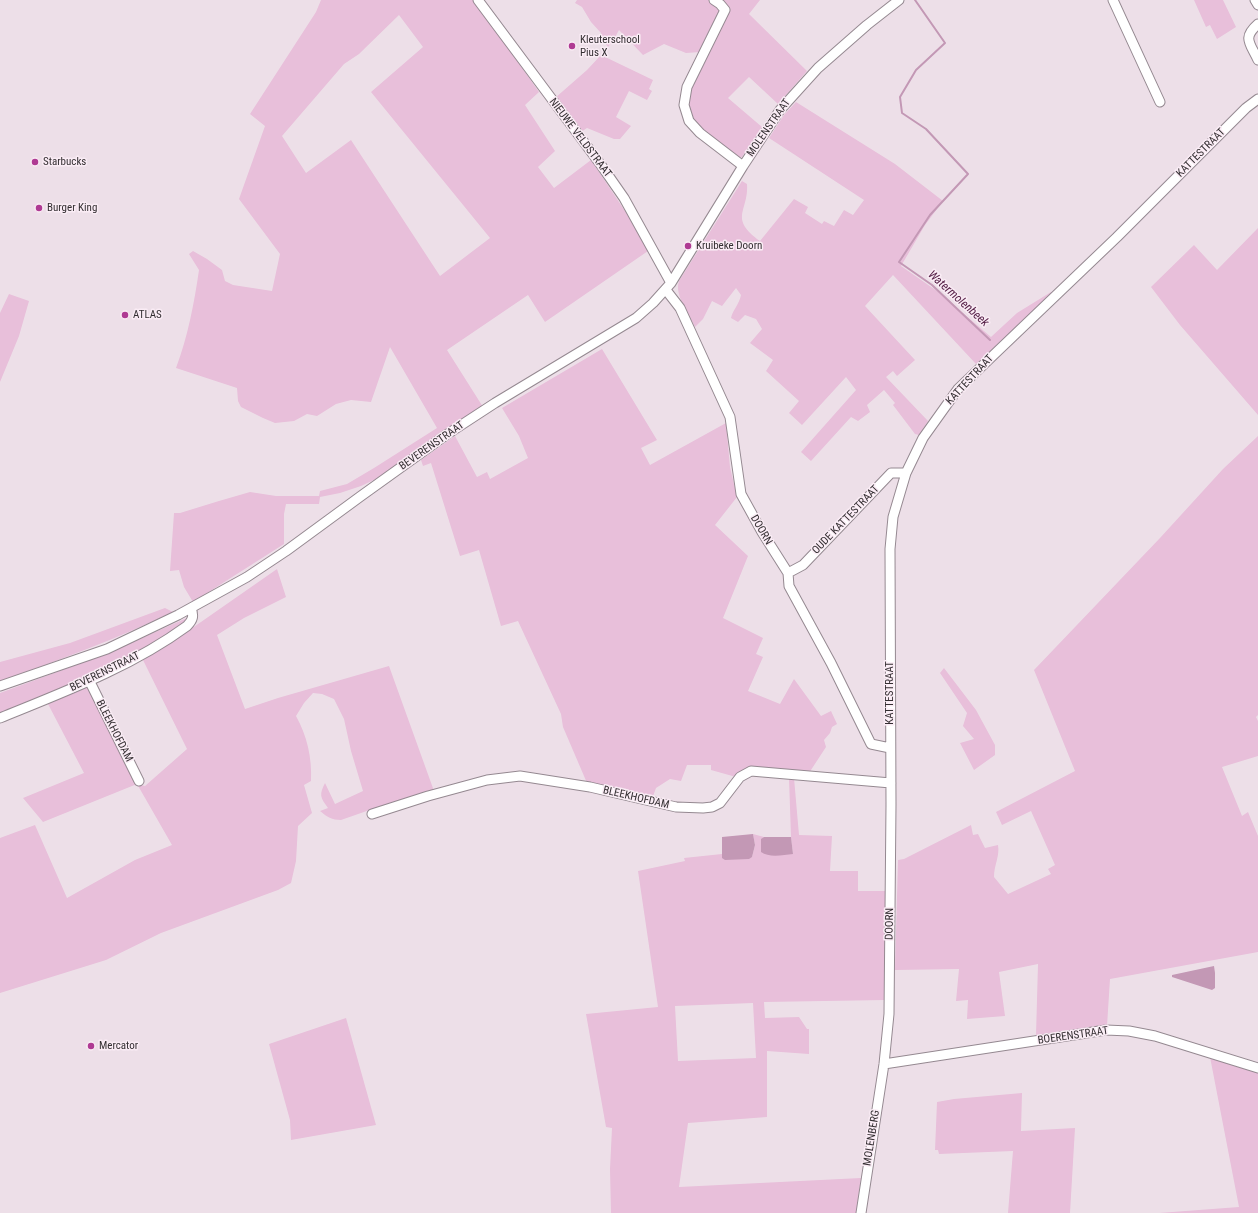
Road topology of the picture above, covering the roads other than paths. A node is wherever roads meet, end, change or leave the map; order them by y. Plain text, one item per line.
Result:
1 (478, 0) edge
2 (714, 0) edge
3 (899, 0) edge
4 (1113, 0) edge
5 (1256, 0) edge
6 (1258, 5) edge
7 (1258, 24) edge
8 (1258, 60) edge
9 (1258, 99) edge
10 (1160, 102) dead end
11 (743, 166) junction
12 (668, 286) junction
13 (906, 473) junction
14 (788, 573) junction
15 (191, 608) junction
16 (90, 682) junction
17 (0, 686) edge
18 (0, 718) edge
19 (890, 748) junction
20 (139, 781) dead end
21 (891, 783) junction
22 (372, 814) dead end
23 (884, 1064) junction
24 (1258, 1068) edge
25 (861, 1213) edge

1 - 12 street, NIEUWE VELDSTRAAT
2 - 11 street
3 - 11 street, MOLENSTRAAT
4 - 10 street
5 - 6 street
7 - 8 street
9 - 13 street, KATTESTRAAT
11 - 12 street, MOLENSTRAAT
12 - 14 street, DOORN
12 - 15 street, BEVERENSTRAAT
13 - 14 street, OUDE KATTESTRAAT
13 - 19 street, KATTESTRAAT
14 - 19 street, DOORN
15 - 16 street, BEVERENSTRAAT
15 - 17 street, BEVERENSTRAAT
16 - 18 street, BEVERENSTRAAT
16 - 20 street, BLEEKHOFDAM
19 - 21 street, KATTESTRAAT
21 - 22 street, BLEEKHOFDAM
21 - 23 street, DOORN
23 - 24 street, BOERENSTRAAT
23 - 25 street, MOLENBERG

